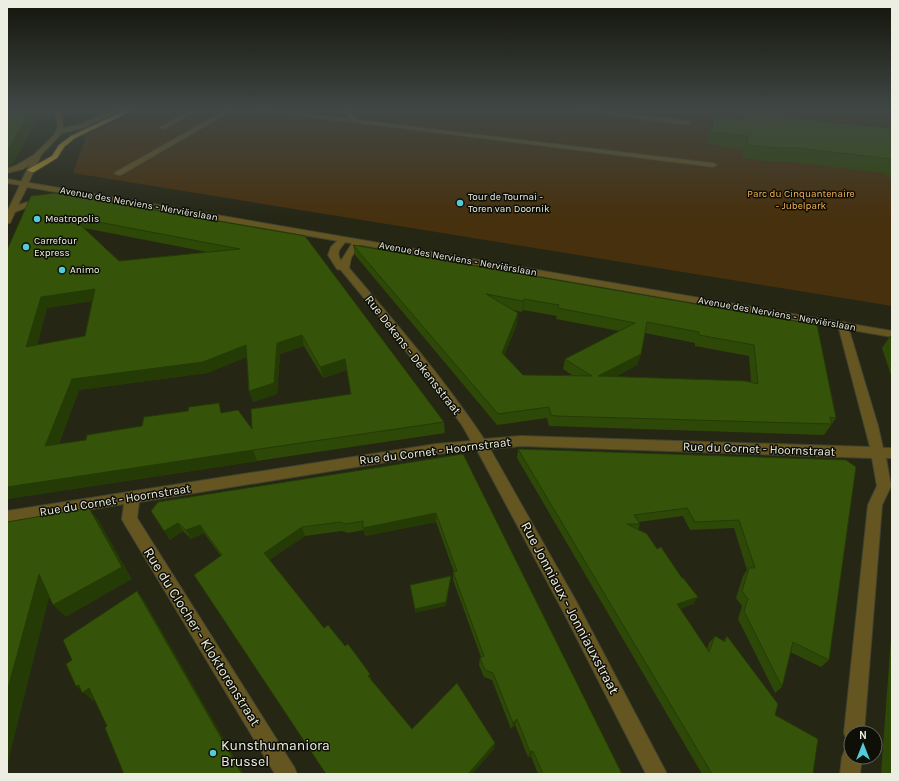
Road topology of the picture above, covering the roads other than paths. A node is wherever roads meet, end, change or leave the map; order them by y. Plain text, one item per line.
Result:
1 (48, 145) edge
2 (62, 145) edge
3 (167, 145) edge
4 (551, 145) edge
5 (38, 155) junction
6 (713, 165) dead end
7 (31, 170) junction
8 (7, 171) edge
9 (118, 173) dead end
10 (7, 181) edge
11 (24, 184) junction
12 (78, 193) junction
13 (12, 210) junction
14 (7, 221) edge
15 (343, 240) junction
16 (357, 242) junction
17 (344, 268) junction
18 (843, 325) junction
19 (892, 334) edge
20 (480, 444) junction
21 (877, 452) junction
22 (892, 453) edge
23 (888, 488) edge
24 (132, 497) junction
25 (7, 517) edge
26 (855, 725) edge
27 (287, 774) edge
28 (657, 774) edge

1 - 5 street
2 - 7 highway
3 - 9 street
4 - 6 street
5 - 7 street
5 - 8 street
7 - 11 street
10 - 11 street, Avenue des Nerviens - Nerviërslaan
11 - 12 street, Avenue des Nerviens - Nerviërslaan
11 - 13 street
12 - 13 street
12 - 15 street, Avenue des Nerviens - Nerviërslaan
13 - 14 street
15 - 16 street, Avenue des Nerviens - Nerviërslaan
15 - 17 street, Rue Dekens - Dekensstraat
16 - 17 street
16 - 18 street, Avenue des Nerviens - Nerviërslaan
17 - 20 street, Rue Dekens - Dekensstraat
18 - 19 street, Avenue des Nerviens - Nerviërslaan
18 - 21 street
20 - 21 street, Rue du Cornet - Hoornstraat
20 - 24 street, Rue du Cornet - Hoornstraat
20 - 28 street, Rue Jonniaux - Jonniauxstraat
21 - 22 street, Rue du Cornet - Hoornstraat
21 - 23 street
23 - 26 street
24 - 25 street, Rue du Cornet - Hoornstraat
24 - 27 street, Rue du Clocher - Kloktorenstraat

